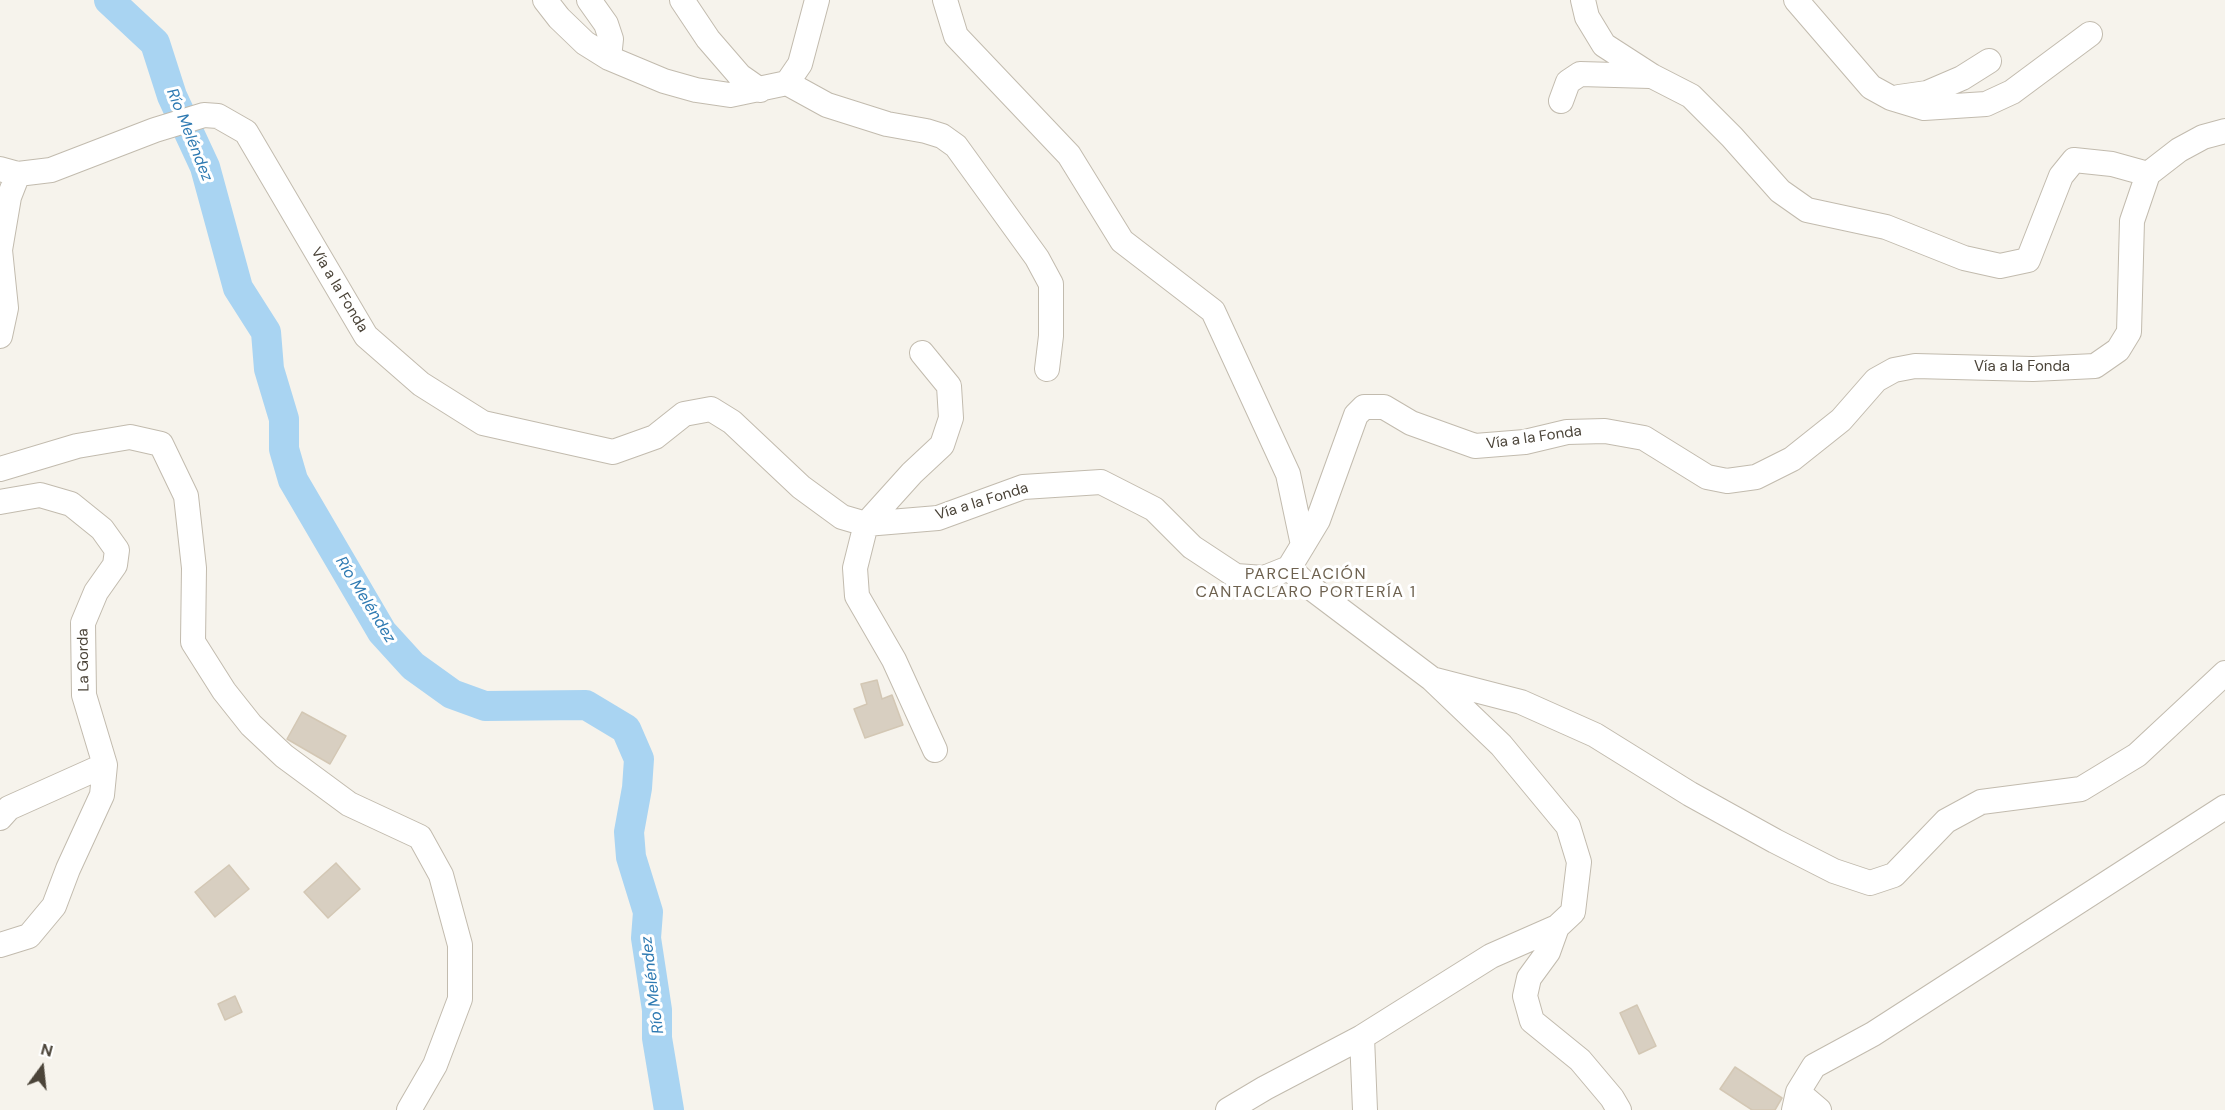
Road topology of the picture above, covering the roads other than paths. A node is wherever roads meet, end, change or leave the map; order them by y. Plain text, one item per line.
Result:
1 (545, 0) edge
2 (589, 0) edge
3 (682, 0) edge
4 (817, 0) edge
5 (945, 0) edge
6 (1583, 0) edge
7 (1796, 0) edge
8 (2090, 34) dead end
9 (609, 58) junction
10 (1989, 61) dead end
11 (1652, 76) junction
12 (787, 84) junction
13 (760, 90) junction
14 (1891, 98) junction
15 (1561, 100) dead end
16 (2225, 131) edge
17 (9, 171) edge
18 (2148, 174) junction
19 (0, 336) edge
20 (922, 353) dead end
21 (1047, 369) dead end
22 (0, 469) edge
23 (0, 502) edge
24 (866, 524) junction
25 (1303, 545) junction
26 (1289, 568) junction
27 (2225, 673) edge
28 (1432, 679) junction
29 (934, 750) dead end
30 (105, 765) junction
31 (2225, 807) edge
32 (0, 818) edge
33 (1557, 927) junction
34 (0, 945) edge
35 (1362, 1037) junction
36 (1796, 1101) edge
37 (409, 1110) edge
38 (1228, 1110) edge
39 (1365, 1110) edge
40 (1619, 1110) edge
41 (1819, 1110) edge

1 - 9 street
2 - 9 street
3 - 13 street
4 - 12 street
5 - 25 street
6 - 11 street
7 - 14 street
8 - 14 street
9 - 13 street
10 - 14 street
11 - 15 street
11 - 18 street
12 - 13 street
12 - 21 street
16 - 18 street
17 - 19 street
17 - 24 street, Vía a la Fonda
18 - 25 street, Vía a la Fonda
20 - 24 street
22 - 37 street
23 - 30 street, La Gorda
24 - 26 street, Vía a la Fonda
24 - 29 street
25 - 26 street, Vía a la Fonda
26 - 28 street
27 - 28 street
28 - 33 street
30 - 32 street
30 - 34 street, La Gorda
31 - 36 street
33 - 35 street
33 - 40 street
35 - 38 street
35 - 39 street
36 - 41 street

